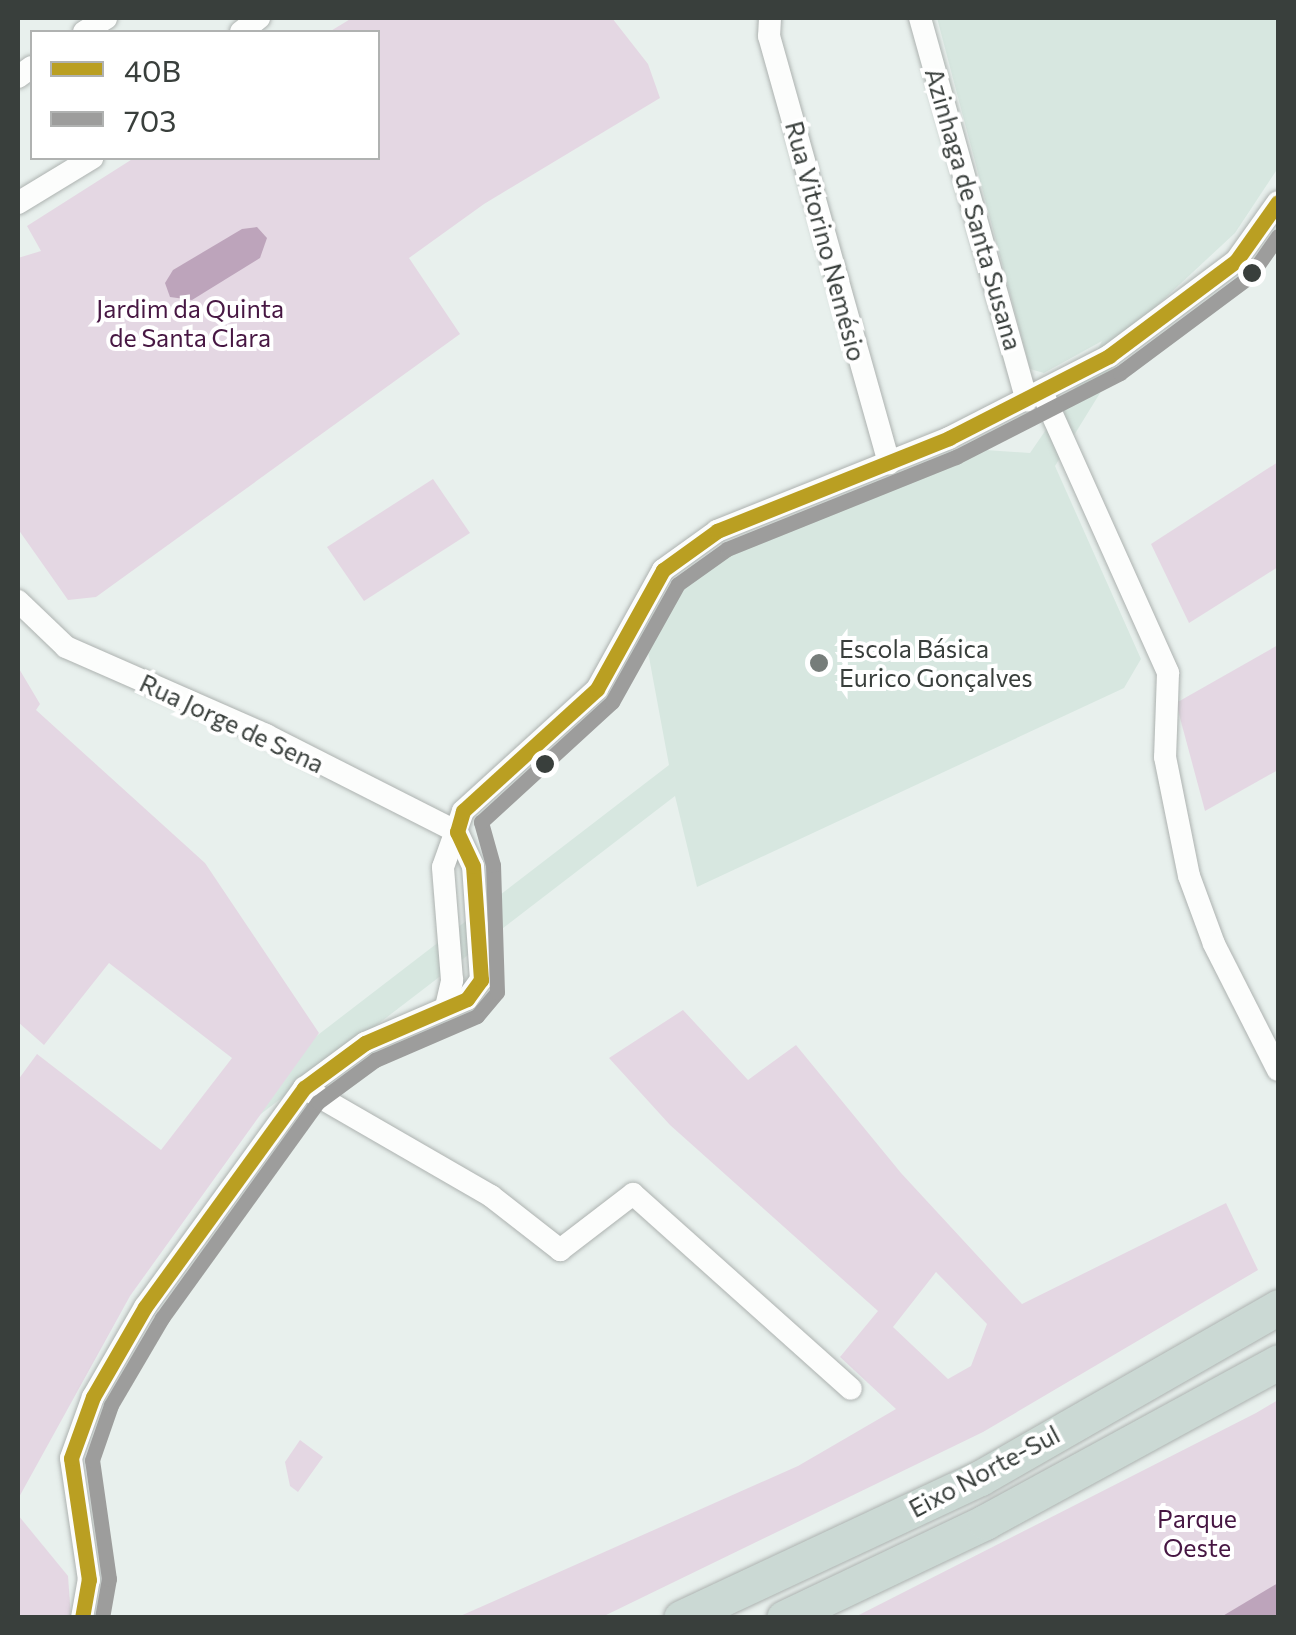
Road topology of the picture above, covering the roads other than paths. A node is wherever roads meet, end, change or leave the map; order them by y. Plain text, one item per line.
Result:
1 (770, 18) edge
2 (920, 18) edge
3 (89, 160) edge
4 (1278, 202) edge
5 (18, 203) edge
6 (1034, 396) junction
7 (889, 463) junction
8 (18, 601) edge
9 (457, 832) junction
10 (1278, 1070) edge
11 (304, 1088) junction
12 (1275, 1308) edge
13 (1278, 1362) edge
14 (851, 1389) dead end
15 (82, 1618) edge
16 (681, 1618) edge
17 (784, 1618) edge

1 - 7 street, Rua Vitorino Nemésio
2 - 6 street, Azinhaga de Santa Susana
3 - 5 street
4 - 6 street
6 - 7 street
6 - 10 street, Azinhaga de Santa Susana
7 - 9 street
8 - 9 street, Rua Jorge de Sena
9 - 11 street
11 - 14 street
11 - 15 street
12 - 16 highway, Eixo Norte-Sul
13 - 17 highway, Eixo Norte-Sul

